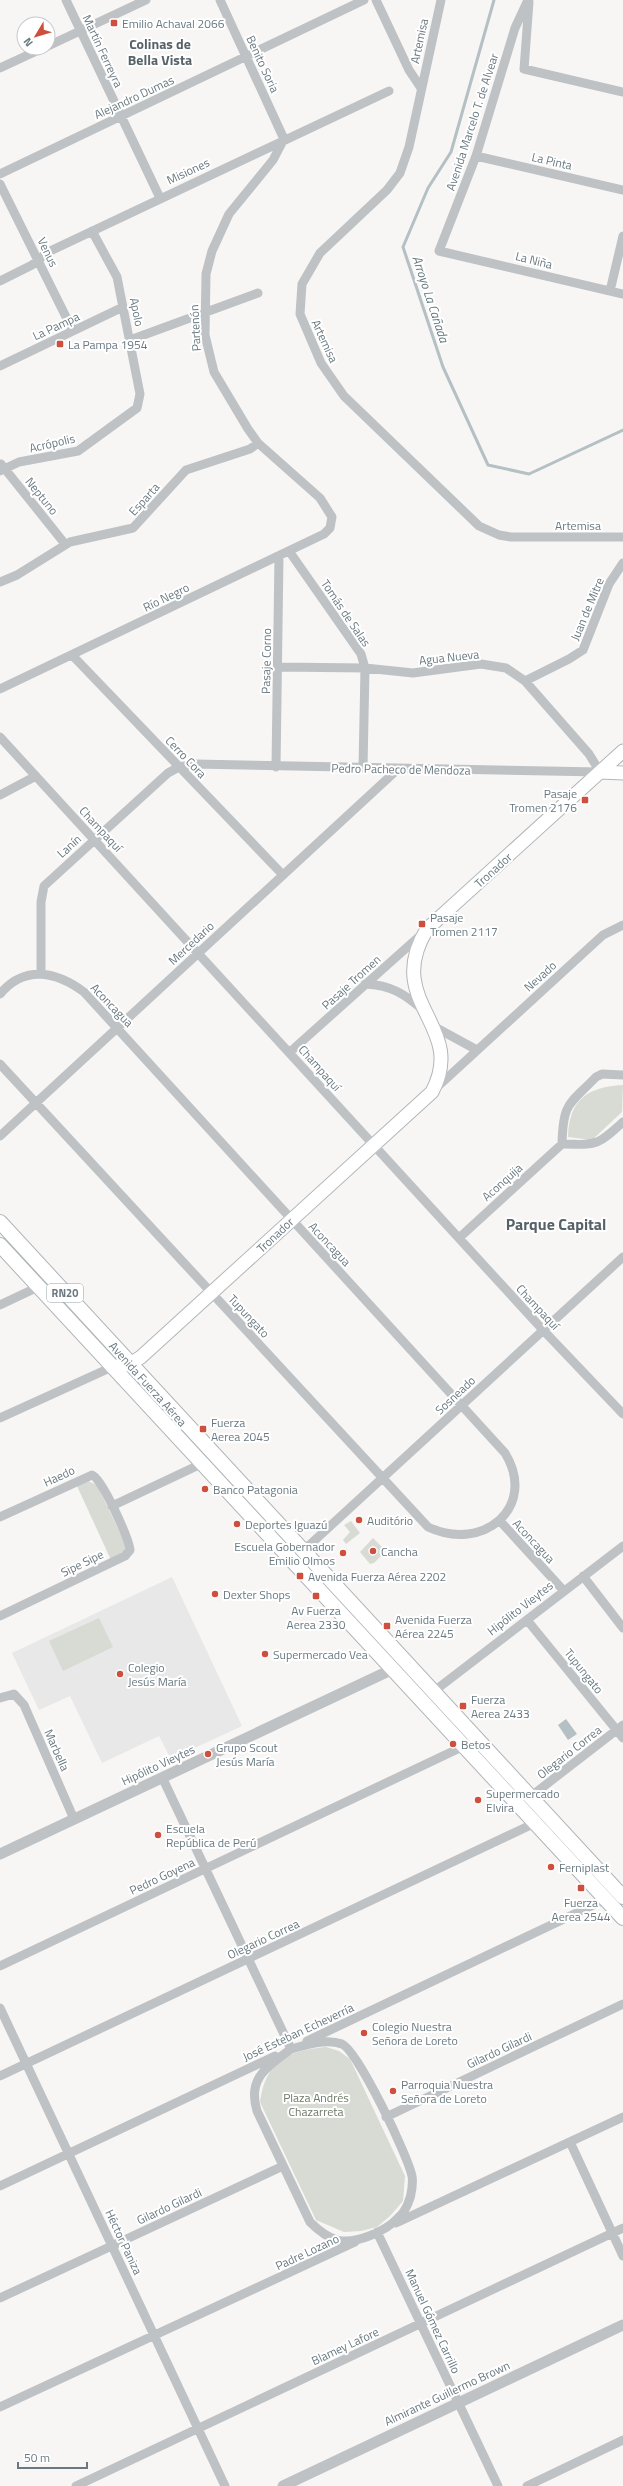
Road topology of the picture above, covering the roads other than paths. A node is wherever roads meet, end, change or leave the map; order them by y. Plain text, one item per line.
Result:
1 (66, 0) edge
2 (146, 0) edge
3 (220, 0) edge
4 (364, 0) edge
5 (376, 0) edge
6 (441, 0) edge
7 (528, 0) edge
8 (80, 31) junction
9 (56, 42) edge
10 (26, 56) edge
11 (247, 57) junction
12 (0, 68) edge
13 (421, 88) junction
14 (390, 90) dead end
15 (623, 92) edge
16 (120, 116) junction
17 (284, 139) junction
18 (476, 156) junction
19 (0, 174) edge
20 (0, 184) edge
21 (623, 190) edge
22 (160, 198) junction
23 (92, 231) junction
24 (623, 236) edge
25 (439, 251) joint
26 (38, 260) junction
27 (0, 280) edge
28 (610, 291) junction
29 (258, 293) dead end
30 (623, 294) edge
31 (123, 307) junction
32 (206, 313) junction
33 (73, 331) junction
34 (130, 340) junction
35 (0, 366) edge
36 (139, 404) joint
37 (258, 442) junction
38 (1, 468) edge
39 (332, 517) joint
40 (623, 537) edge
41 (65, 544) junction
42 (289, 551) junction
43 (279, 556) junction
44 (623, 563) edge
45 (0, 582) edge
46 (72, 655) junction
47 (278, 666) junction
48 (365, 668) junction
49 (525, 681) junction
50 (0, 689) edge
51 (0, 737) edge
52 (623, 751) edge
53 (179, 767) junction
54 (276, 767) junction
55 (363, 768) junction
56 (398, 769) junction
57 (600, 772) junction
58 (623, 773) edge
59 (36, 776) junction
60 (0, 795) edge
61 (94, 839) junction
62 (283, 875) junction
63 (623, 925) edge
64 (427, 929) junction
65 (198, 953) junction
66 (42, 974) junction
67 (366, 984) junction
68 (1, 989) edge
69 (425, 1012) junction
70 (433, 1026) junction
71 (118, 1028) junction
72 (477, 1050) junction
73 (290, 1052) junction
74 (0, 1064) edge
75 (623, 1075) edge
76 (432, 1092) junction
77 (35, 1104) junction
78 (623, 1122) edge
79 (0, 1136) edge
80 (562, 1144) junction
81 (374, 1145) junction
82 (292, 1220) junction
83 (0, 1222) edge
84 (459, 1238) junction
85 (0, 1245) edge
86 (623, 1257) edge
87 (38, 1287) junction
88 (212, 1294) junction
89 (0, 1305) edge
90 (543, 1330) junction
91 (130, 1364) junction
92 (112, 1367) junction
93 (462, 1404) junction
94 (622, 1412) edge
95 (0, 1418) edge
96 (201, 1464) junction
97 (383, 1478) junction
98 (112, 1506) junction
99 (0, 1518) edge
100 (500, 1521) junction
101 (623, 1546) edge
102 (303, 1551) junction
103 (583, 1576) junction
104 (564, 1591) junction
105 (0, 1616) edge
106 (527, 1620) junction
107 (623, 1628) edge
108 (411, 1668) junction
109 (393, 1669) junction
110 (433, 1692) junction
111 (0, 1698) edge
112 (620, 1728) edge
113 (623, 1738) edge
114 (464, 1746) junction
115 (162, 1777) junction
116 (530, 1797) junction
117 (74, 1818) junction
118 (535, 1823) junction
119 (0, 1853) edge
120 (206, 1869) junction
121 (623, 1897) edge
122 (606, 1899) junction
123 (623, 1918) edge
124 (248, 1959) junction
125 (0, 1966) edge
126 (623, 2004) edge
127 (0, 2008) edge
128 (291, 2049) junction
129 (26, 2063) junction
130 (0, 2076) edge
131 (386, 2117) junction
132 (623, 2117) edge
133 (570, 2142) junction
134 (69, 2154) junction
135 (283, 2166) junction
136 (0, 2186) edge
137 (623, 2228) edge
138 (378, 2232) junction
139 (612, 2233) junction
140 (112, 2246) junction
141 (623, 2256) edge
142 (0, 2298) edge
143 (421, 2324) junction
144 (623, 2325) edge
145 (154, 2335) junction
146 (458, 2402) junction
147 (0, 2407) edge
148 (199, 2429) junction
149 (623, 2440) edge
150 (76, 2486) edge
151 (225, 2486) edge
152 (283, 2486) edge
153 (498, 2486) edge
154 (527, 2486) edge

1 - 8 street, Martín Ferreyra
2 - 8 street
3 - 11 street, Benito Soria
4 - 11 street, Alejandro Dumas
5 - 13 street
6 - 13 street, Artemisa
7 - 15 street
7 - 18 street, Avenida Marcelo T. de Alvear
8 - 9 street
8 - 16 street, Martín Ferreyra
10 - 12 street
11 - 16 street, Alejandro Dumas
11 - 17 street, Benito Soria
13 - 40 street, Artemisa
14 - 17 street, Misiones
16 - 19 street, Alejandro Dumas
16 - 22 street, Martín Ferreyra
17 - 22 street, Misiones
17 - 32 street, Partenón
18 - 21 street, La Pinta
18 - 25 street, Avenida Marcelo T. de Alvear
20 - 26 street, Venus
22 - 23 street, Misiones
23 - 26 street, Misiones
23 - 31 street, Apolo
24 - 28 street
25 - 28 street, La Niña
26 - 27 street, Misiones
26 - 33 street, Venus
28 - 30 street, La Niña
29 - 32 street
31 - 33 street, La Pampa
31 - 34 street, Apolo
32 - 34 street
32 - 37 street, Partenón
33 - 35 street, La Pampa
34 - 36 street, Apolo
36 - 38 street, Acrópolis
37 - 39 street, Partenón
37 - 41 street, Esparta
38 - 41 street, Neptuno
39 - 42 street, Río Negro
41 - 45 street, Esparta
42 - 43 street, Río Negro
42 - 48 street, Tomás de Salas
43 - 46 street, Río Negro
43 - 47 street, Pasaje Corno
44 - 49 street, Juan de Mitre
46 - 50 street, Río Negro
46 - 53 street, Cerro Cora
47 - 48 street, Agua Nueva
47 - 54 street, Pasaje Corno
48 - 49 street, Agua Nueva
48 - 55 street, Tomás de Salas
49 - 57 street, Agua Nueva
51 - 59 street, Champaquí
52 - 57 main road, Tronador
53 - 54 street, Pedro Pacheco de Mendoza
53 - 61 street, Lanín
53 - 62 street, Cerro Cora
54 - 55 street, Pedro Pacheco de Mendoza
55 - 56 street, Pedro Pacheco de Mendoza
56 - 57 street, Pedro Pacheco de Mendoza
56 - 62 street, Mercedario
57 - 58 main road, Pedro Pacheco de Mendoza
57 - 64 main road, Tronador
59 - 60 street
59 - 61 street, Champaquí
61 - 65 street, Champaquí
61 - 66 street, Lanín
62 - 65 street, Mercedario
63 - 72 street, Nevado
64 - 67 street, Pasaje Tromen
64 - 69 main road, Tronador
65 - 71 street, Mercedario
65 - 73 street, Champaquí
66 - 68 street, Aconcagua
66 - 71 street, Aconcagua
67 - 69 street, Tronador
67 - 73 street, Pasaje Tromen
69 - 70 main road, Tronador
70 - 72 street
70 - 76 main road, Tronador
71 - 77 street, Mercedario
71 - 82 street, Aconcagua
72 - 76 street, Tronador
73 - 81 street, Champaquí
74 - 77 street, Tupungato
75 - 80 street
76 - 81 main road, Tronador
77 - 79 street, Mercedario
77 - 88 street, Tupungato
78 - 80 street
80 - 84 street, Aconquija
81 - 82 main road, Tronador
81 - 84 street, Champaquí
82 - 88 main road, Tronador
82 - 93 street, Aconcagua
83 - 91 main road, Avenida Fuerza Aérea / RN20
84 - 90 street, Champaquí
85 - 87 main road, Avenida Fuerza Aérea / RN20
86 - 90 street, Sosneado
87 - 89 street
87 - 92 main road, Avenida Fuerza Aérea / RN20
88 - 91 main road, Tronador
88 - 97 street, Tupungato
90 - 93 street, Sosneado
90 - 94 street, Champaquí
91 - 92 main road, Tronador
91 - 102 main road, Avenida Fuerza Aérea / RN20
92 - 95 street
92 - 96 main road, Avenida Fuerza Aérea / RN20
93 - 97 street, Sosneado
93 - 100 street, Aconcagua
96 - 98 street
96 - 109 main road, Avenida Fuerza Aérea / RN20
97 - 100 street, Tupungato
97 - 102 street, Sosneado
98 - 99 street, Haedo
98 - 105 street, Sipe Sipe
100 - 104 street, Aconcagua
101 - 103 street, Hipólito Vieytes
102 - 108 main road, Avenida Fuerza Aérea / RN20
103 - 104 street, Hipólito Vieytes
103 - 107 street
104 - 106 street, Hipólito Vieytes
106 - 110 street, Hipólito Vieytes
106 - 112 street, Tupungato
108 - 109 street
108 - 110 main road, Avenida Fuerza Aérea / RN20
109 - 114 main road, Avenida Fuerza Aérea / RN20
109 - 115 street, Hipólito Vieytes
110 - 116 main road, Avenida Fuerza Aérea / RN20
111 - 117 street, Marbella
112 - 113 street, Tupungato
112 - 116 street, Olegario Correa
114 - 118 main road, Avenida Fuerza Aérea / RN20
114 - 120 street, Pedro Goyena
115 - 117 street, Hipólito Vieytes
115 - 120 street
116 - 121 main road, Avenida Fuerza Aérea / RN20
117 - 119 street, Hipólito Vieytes
118 - 122 main road, Avenida Fuerza Aérea / RN20
118 - 124 street, Olegario Correa
120 - 124 street
120 - 125 street, Pedro Goyena
122 - 123 main road, Avenida Fuerza Aérea / RN20
122 - 128 street, José Esteban Echeverría
124 - 128 street
124 - 129 street, Olegario Correa
126 - 131 street, Gilardo Gilardi
127 - 129 street, Héctor Paniza
128 - 131 street
128 - 134 street, José Esteban Echeverría
128 - 135 street
129 - 130 street, Olegario Correa
129 - 134 street, Héctor Paniza
131 - 138 street
132 - 133 street, Padre Lozano
133 - 138 street, Padre Lozano
133 - 139 street
134 - 136 street, José Esteban Echeverría
134 - 140 street, Héctor Paniza
135 - 138 street
135 - 140 street, Gilardo Gilardi
137 - 139 street, Blamey Lafore
138 - 143 street, Manuel Gómez Carrillo
138 - 145 street, Padre Lozano
139 - 141 street
139 - 143 street, Blamey Lafore
140 - 142 street, Gilardo Gilardi
140 - 145 street, Héctor Paniza
143 - 146 street, Manuel Gómez Carrillo
143 - 148 street, Blamey Lafore
144 - 146 street, Almirante Guillermo Brown
145 - 147 street, Padre Lozano
145 - 148 street, Héctor Paniza
146 - 152 street, Almirante Guillermo Brown
146 - 153 street, Manuel Gómez Carrillo
148 - 150 street, Blamey Lafore
148 - 151 street, Héctor Paniza
149 - 154 street

